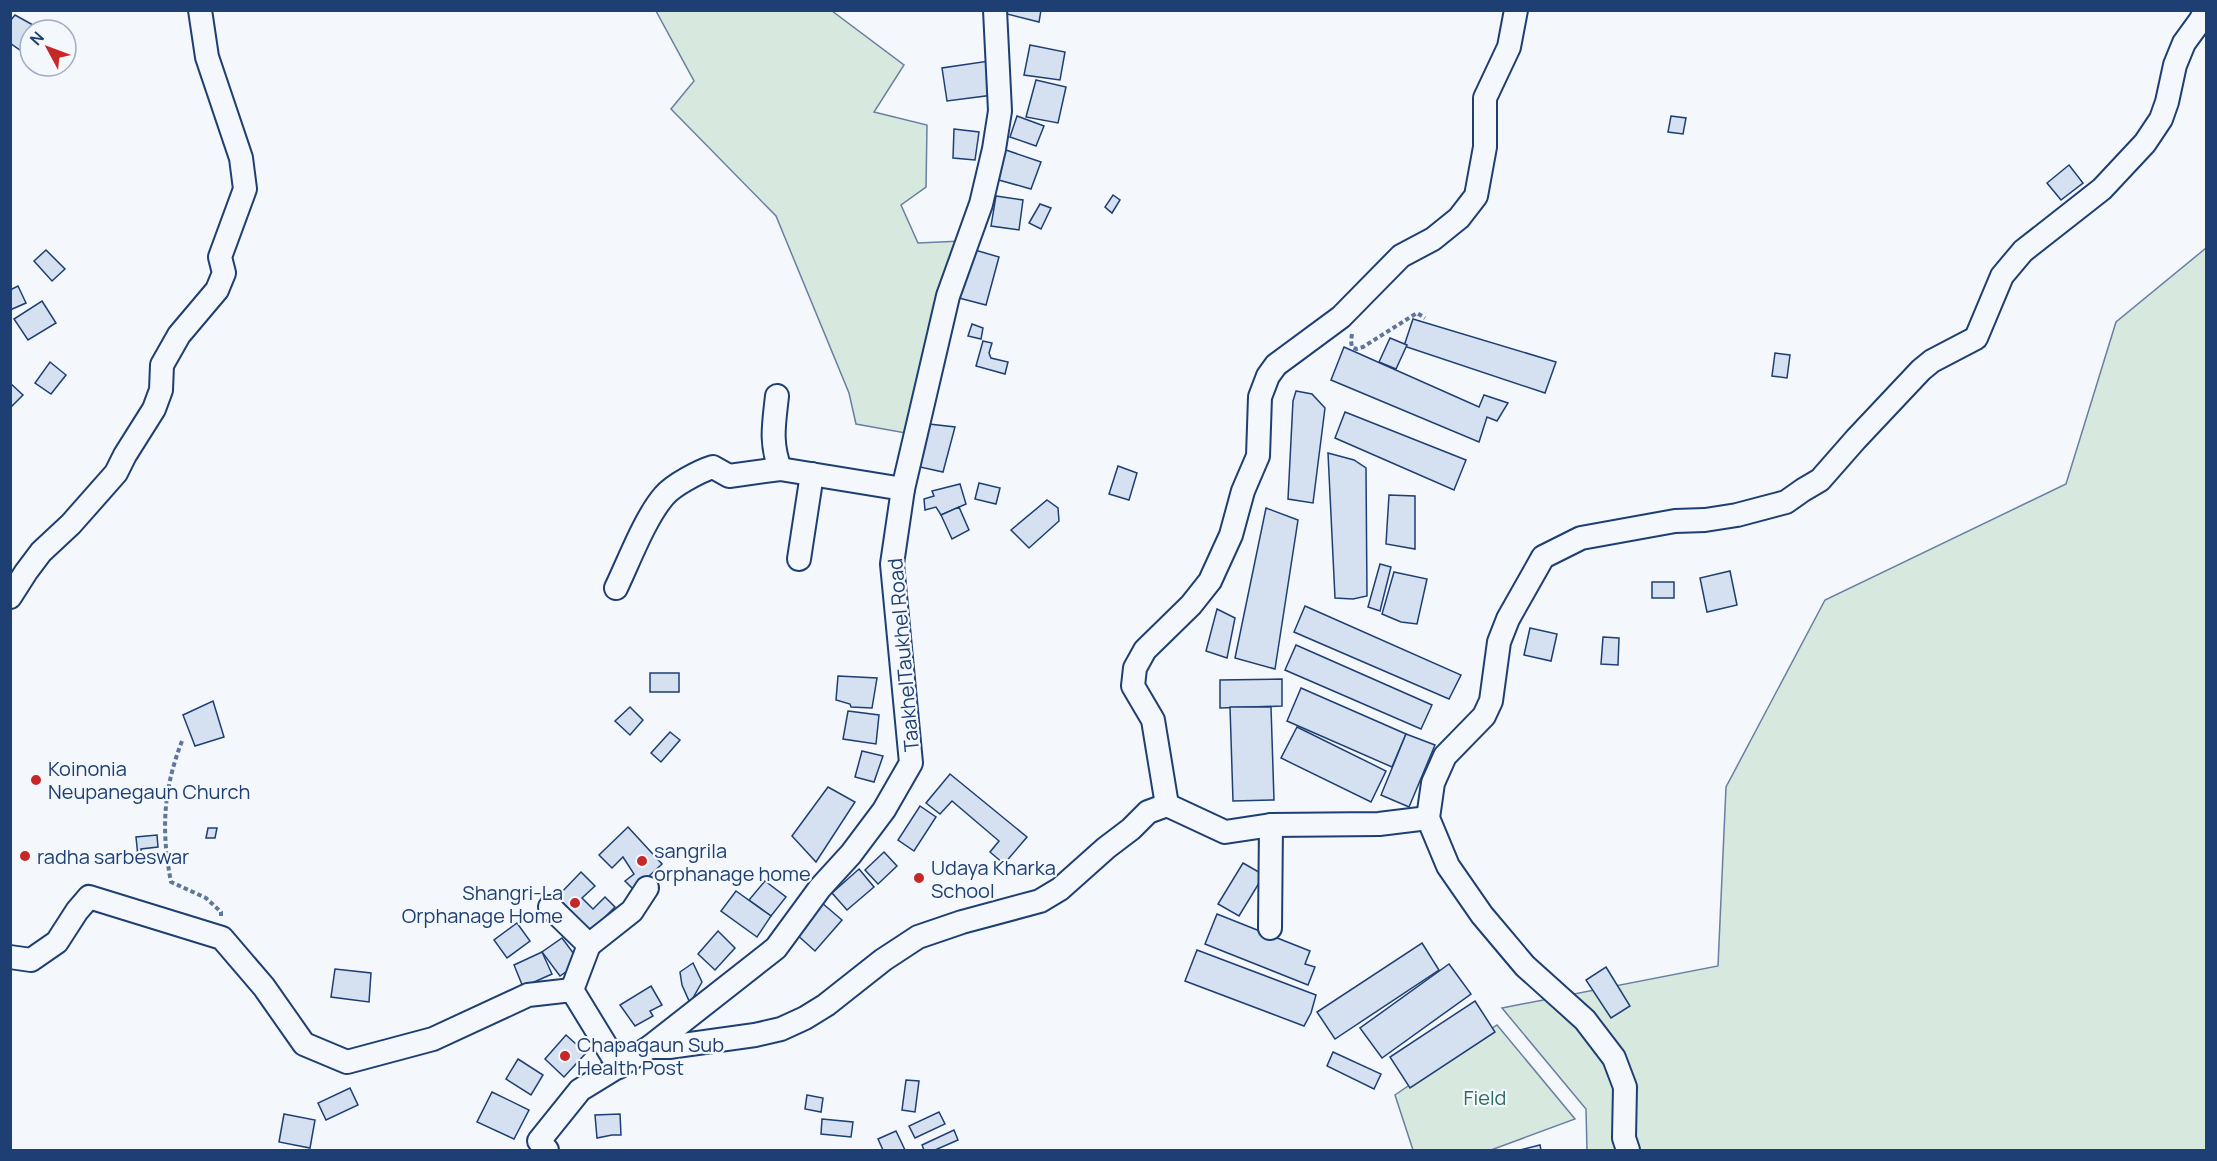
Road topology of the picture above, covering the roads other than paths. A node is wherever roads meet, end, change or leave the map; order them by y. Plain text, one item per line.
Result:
1 (200, 10) edge
2 (995, 10) edge
3 (1516, 10) edge
4 (2206, 10) edge
5 (777, 396) dead end
6 (780, 469) junction
7 (812, 474) junction
8 (903, 489) junction
9 (799, 559) dead end
10 (616, 588) dead end
11 (10, 597) edge
12 (1167, 805) junction
13 (1428, 818) junction
14 (1270, 825) junction
15 (647, 888) dead end
16 (550, 907) dead end
17 (1270, 928) dead end
18 (588, 945) junction
19 (10, 957) edge
20 (572, 990) junction
21 (650, 1047) junction
22 (619, 1068) junction
23 (538, 1147) edge
24 (1628, 1150) edge

1 - 11 street
2 - 8 street, TaakhelTaukhel Road
3 - 12 street
4 - 13 street
5 - 6 street
6 - 7 street
6 - 10 street
7 - 8 street
7 - 9 street
8 - 21 street, TaakhelTaukhel Road
12 - 14 street
12 - 21 street
13 - 14 street
13 - 24 street
14 - 17 street
15 - 18 street
16 - 18 street
18 - 20 street
19 - 20 street
20 - 22 street
21 - 22 street, TaakhelTaukhel Road
22 - 23 street, TaakhelTaukhel Road

